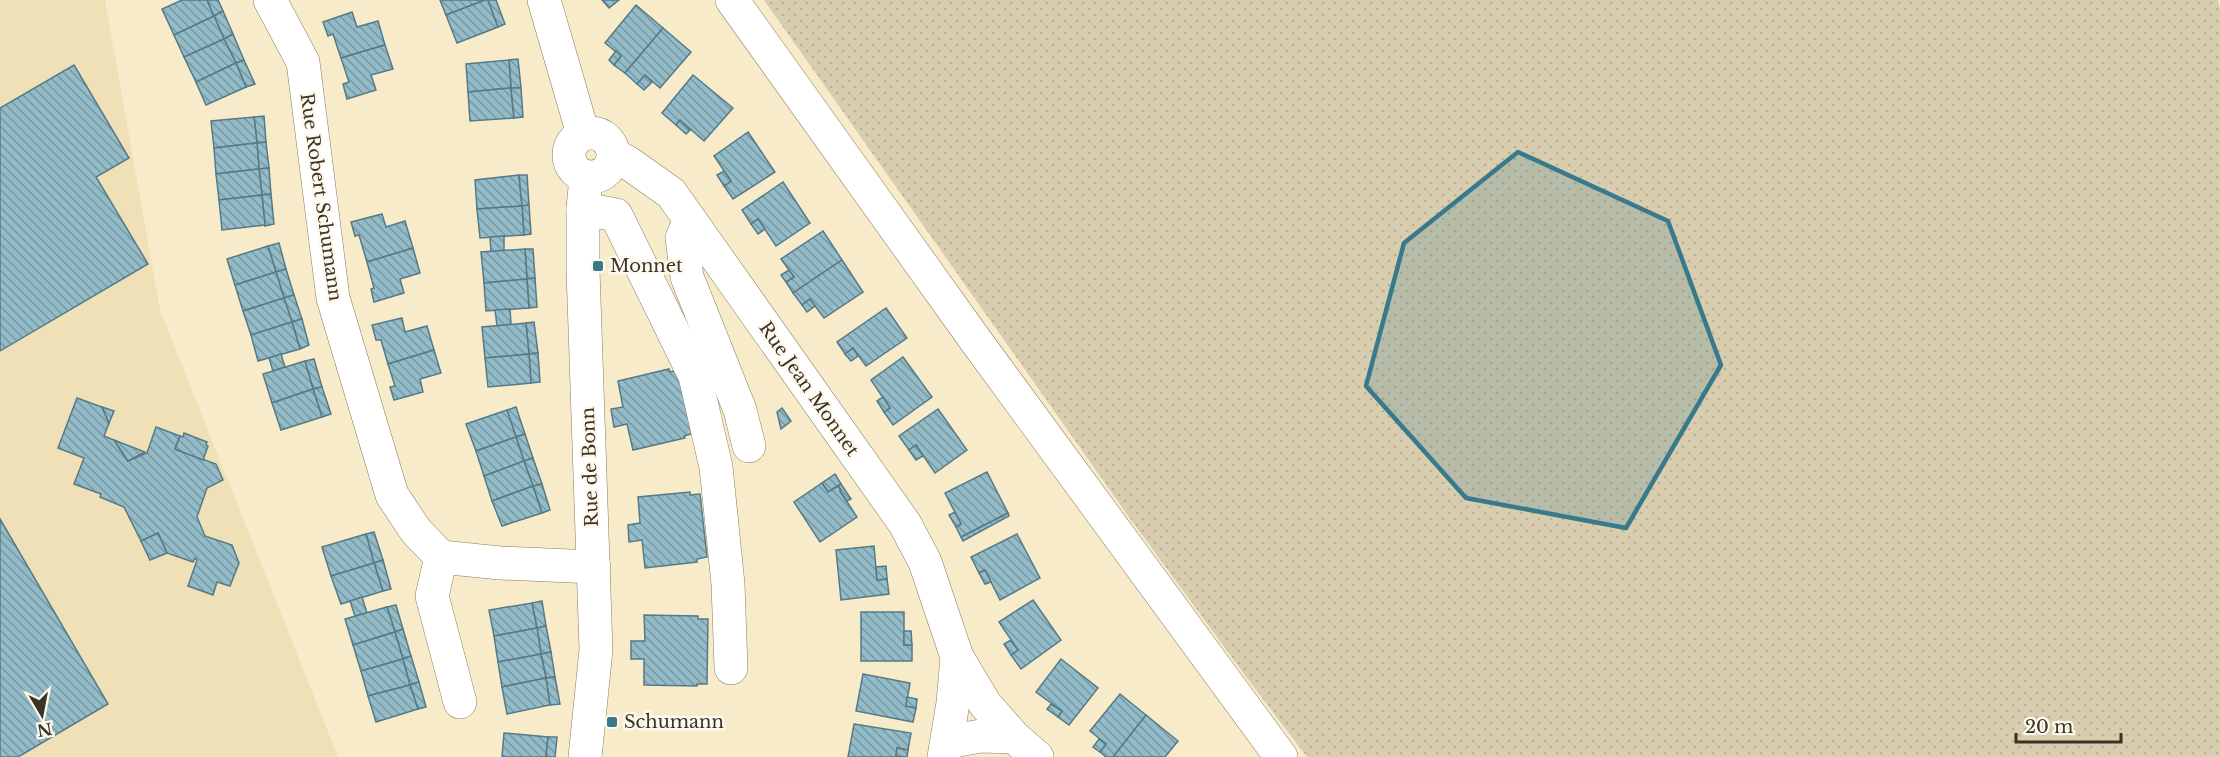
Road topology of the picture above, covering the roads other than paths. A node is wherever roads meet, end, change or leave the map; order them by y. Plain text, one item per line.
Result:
1 (270, 0) edge
2 (544, 0) edge
3 (732, 0) edge
4 (583, 134) junction
5 (614, 155) junction
6 (586, 177) junction
7 (584, 209) junction
8 (690, 220) junction
9 (749, 446) dead end
10 (441, 557) junction
11 (594, 567) junction
12 (957, 657) junction
13 (731, 668) dead end
14 (460, 702) dead end
15 (1025, 747) edge
16 (945, 749) edge
17 (585, 757) edge
18 (1281, 757) edge

1 - 10 street, Rue Robert Schumann
2 - 4 street
3 - 18 street
4 - 5 street
4 - 6 street
5 - 6 street
5 - 8 street, Rue Jean Monnet
6 - 7 street, Rue de Bonn
7 - 11 street, Rue de Bonn
7 - 13 street
8 - 9 street
8 - 12 street, Rue Jean Monnet
10 - 11 street
10 - 14 street
11 - 17 street, Rue de Bonn
12 - 15 street, Rue Jean Monnet
12 - 16 street, Rue Jean Monnet
15 - 16 street

